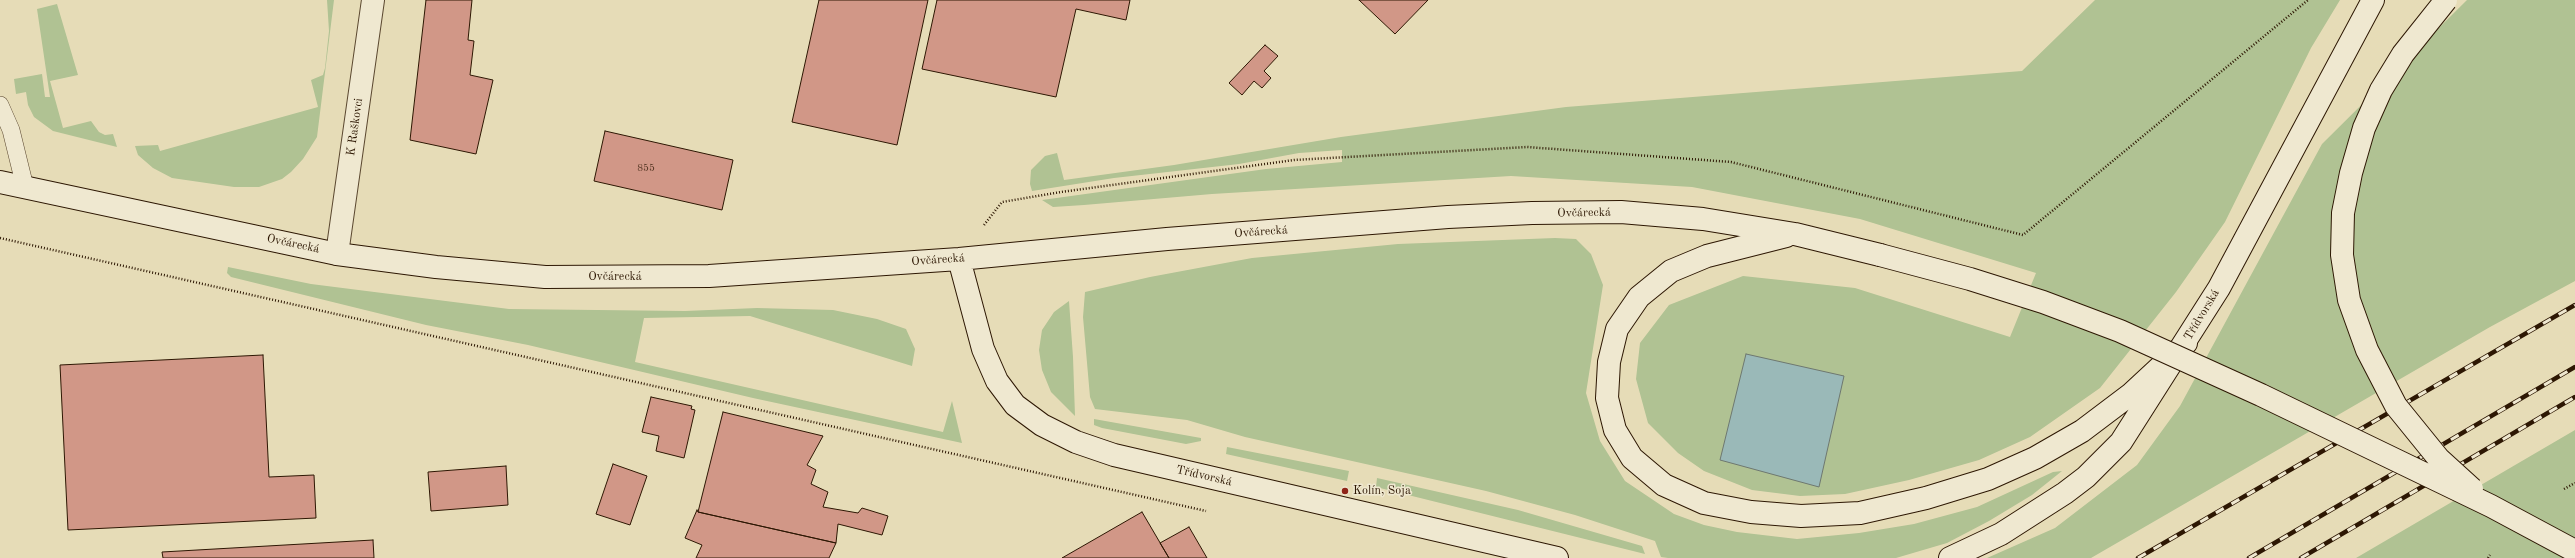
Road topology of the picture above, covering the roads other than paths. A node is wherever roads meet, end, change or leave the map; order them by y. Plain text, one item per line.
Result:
1 (372, 0) edge
2 (2373, 0) edge
3 (2446, 0) edge
4 (0, 105) edge
5 (0, 182) edge
6 (25, 187) junction
7 (1795, 234) junction
8 (337, 254) junction
9 (959, 259) junction
10 (2186, 343) junction
11 (2491, 506) junction
12 (2575, 551) edge
13 (1557, 558) edge
14 (1950, 558) edge

1 - 8 main road, K Raškovci
2 - 10 main road, Třídvorská
3 - 11 main road, bridge
4 - 6 lane
5 - 6 main road, Ovčárecká
6 - 8 main road, Ovčárecká
7 - 9 main road, Ovčárecká
7 - 10 main road
7 - 11 main road, Ovčárecká, bridge
8 - 9 main road, Ovčárecká
9 - 13 main road, Třídvorská
10 - 14 main road, Třídvorská
11 - 12 main road, bridge

